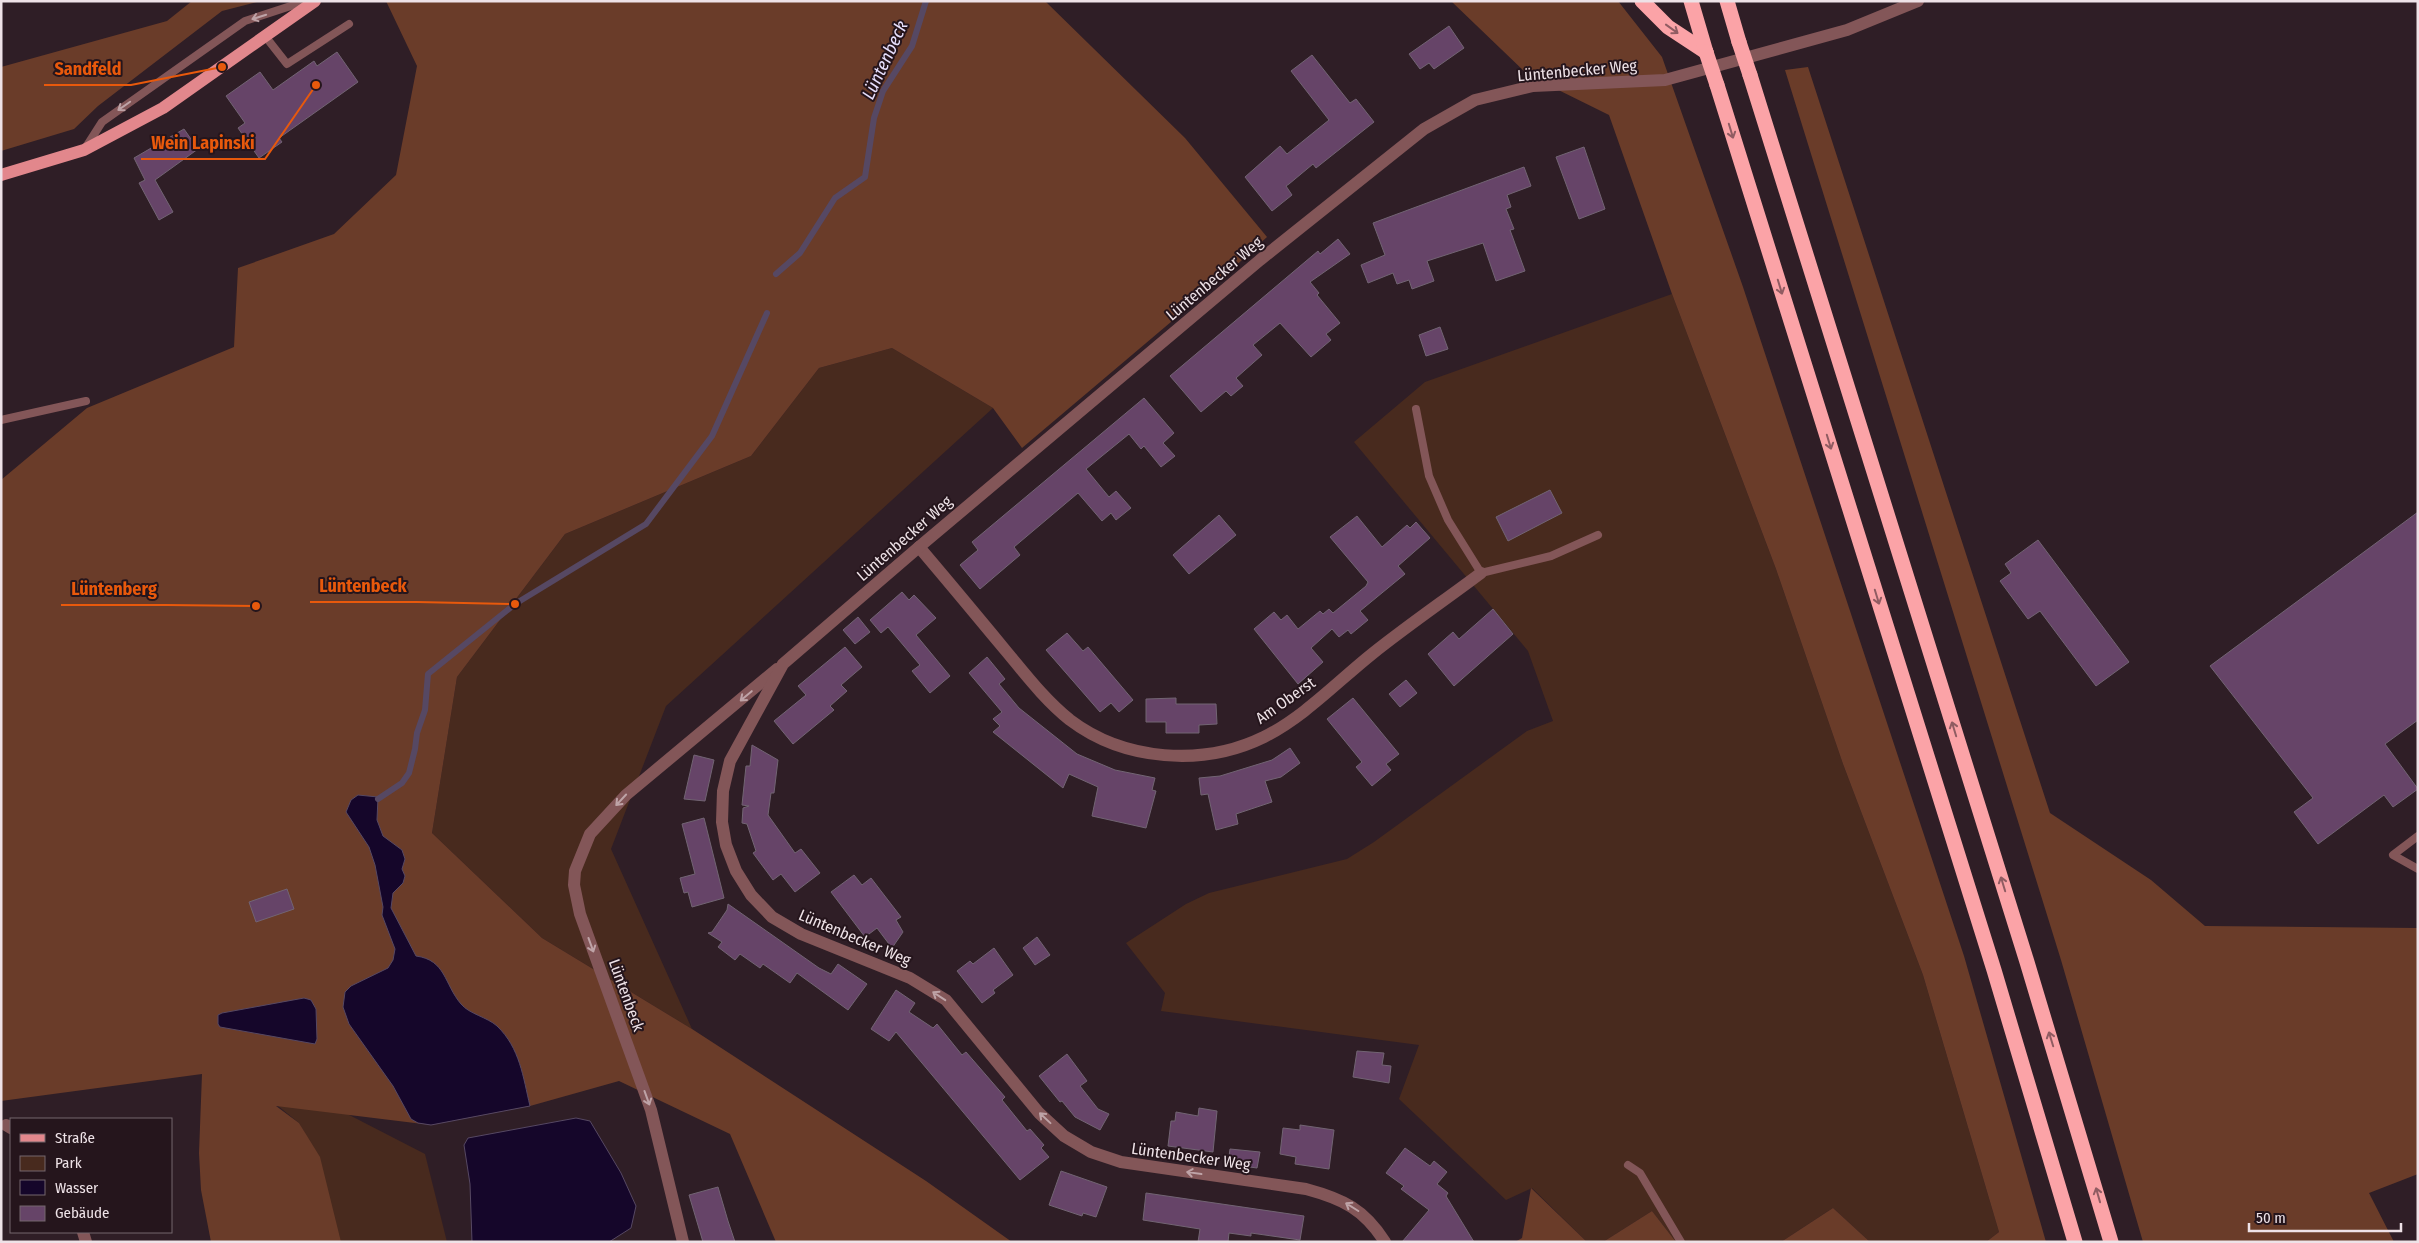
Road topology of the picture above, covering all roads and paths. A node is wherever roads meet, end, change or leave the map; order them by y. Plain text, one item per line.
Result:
1 (306, 1) edge
2 (315, 1) edge
3 (1642, 1) edge
4 (1691, 1) edge
5 (1727, 1) edge
6 (1733, 1) edge
7 (1918, 1) edge
8 (349, 24) dead end
9 (265, 36) junction
10 (1739, 42) junction
11 (1706, 52) junction
12 (84, 150) junction
13 (1, 175) edge
14 (86, 401) dead end
15 (1416, 409) dead end
16 (1, 420) edge
17 (1598, 535) dead end
18 (919, 546) junction
19 (1481, 573) junction
20 (783, 664) junction
21 (2418, 836) edge
22 (2418, 869) edge
23 (1628, 1165) dead end
24 (681, 1236) edge
25 (1385, 1242) edge
26 (1681, 1242) edge
27 (2075, 1242) edge
28 (2111, 1242) edge

1 -> 12 lane
2 - 9 main road
3 -> 11 highway
4 - 11 highway
5 - 10 highway
6 - 10 highway
7 - 18 street, Lüntenbecker Weg
8 - 9 lane
9 - 12 main road
28 -> 10 highway, bridge
11 -> 27 highway, bridge
12 - 13 main road
14 - 16 lane
15 - 19 lane
17 - 19 lane
18 - 19 street, Am Oberst
18 - 20 street, Lüntenbecker Weg
20 -> 24 street, Lüntenbeck
25 -> 20 street, Lüntenbecker Weg
21 - 22 lane
23 - 26 lane

